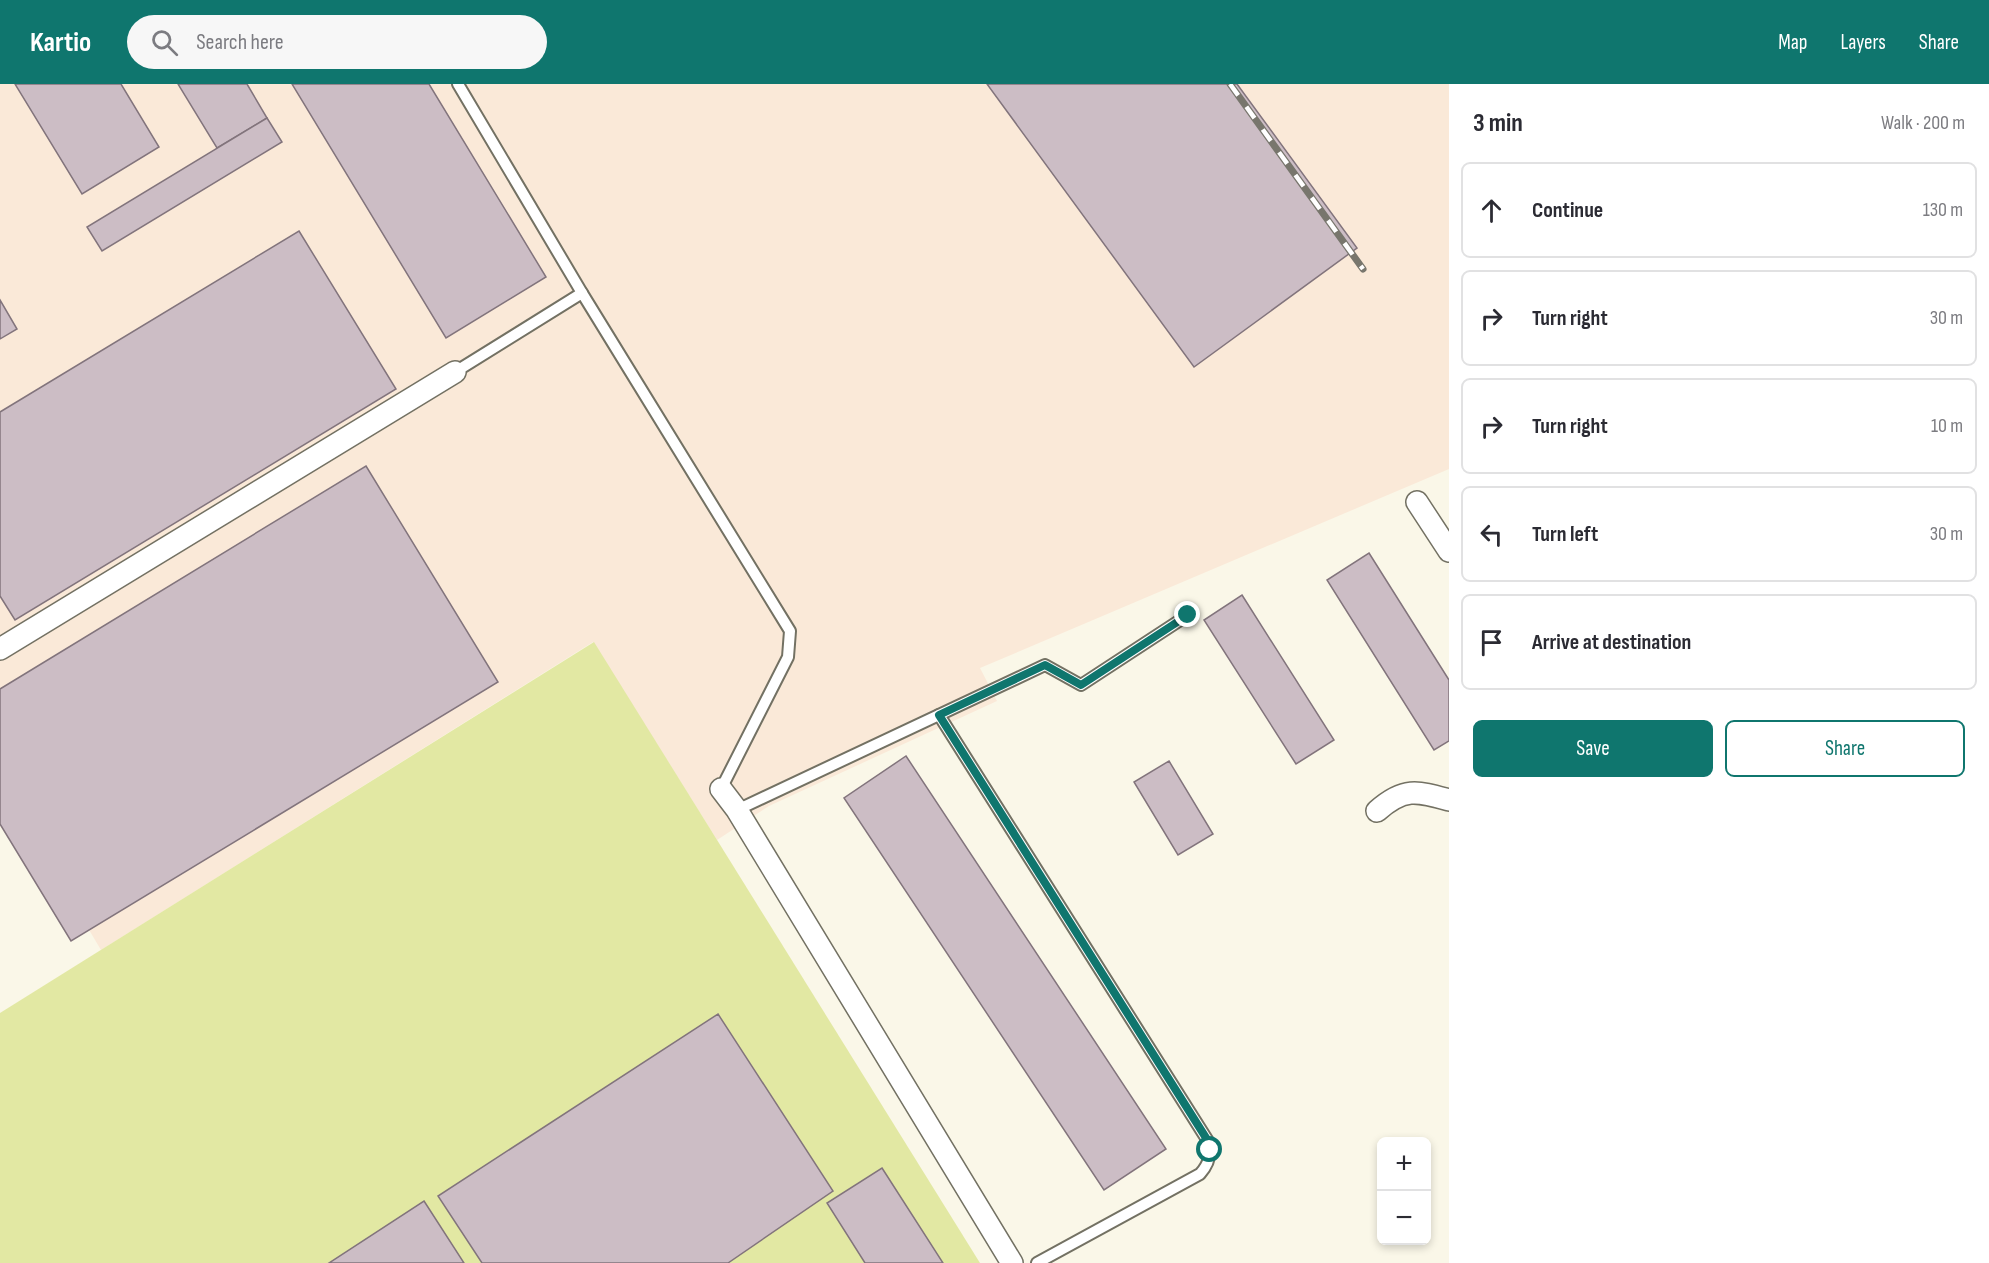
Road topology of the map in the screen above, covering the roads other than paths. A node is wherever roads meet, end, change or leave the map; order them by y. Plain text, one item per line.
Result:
1 (458, 84) edge
2 (582, 293) junction
3 (455, 372) joint
4 (1417, 502) dead end
5 (1449, 551) edge
6 (1188, 615) dead end
7 (0, 649) edge
8 (939, 715) junction
9 (721, 789) joint
10 (1449, 800) edge
11 (737, 810) junction
12 (1377, 811) dead end
13 (1012, 1263) edge
14 (1037, 1263) edge

1 - 2 lane
2 - 3 lane
2 - 9 lane
3 - 7 street
4 - 5 street
6 - 8 lane
8 - 11 lane
8 - 14 lane
9 - 11 street
10 - 12 street
11 - 13 street

